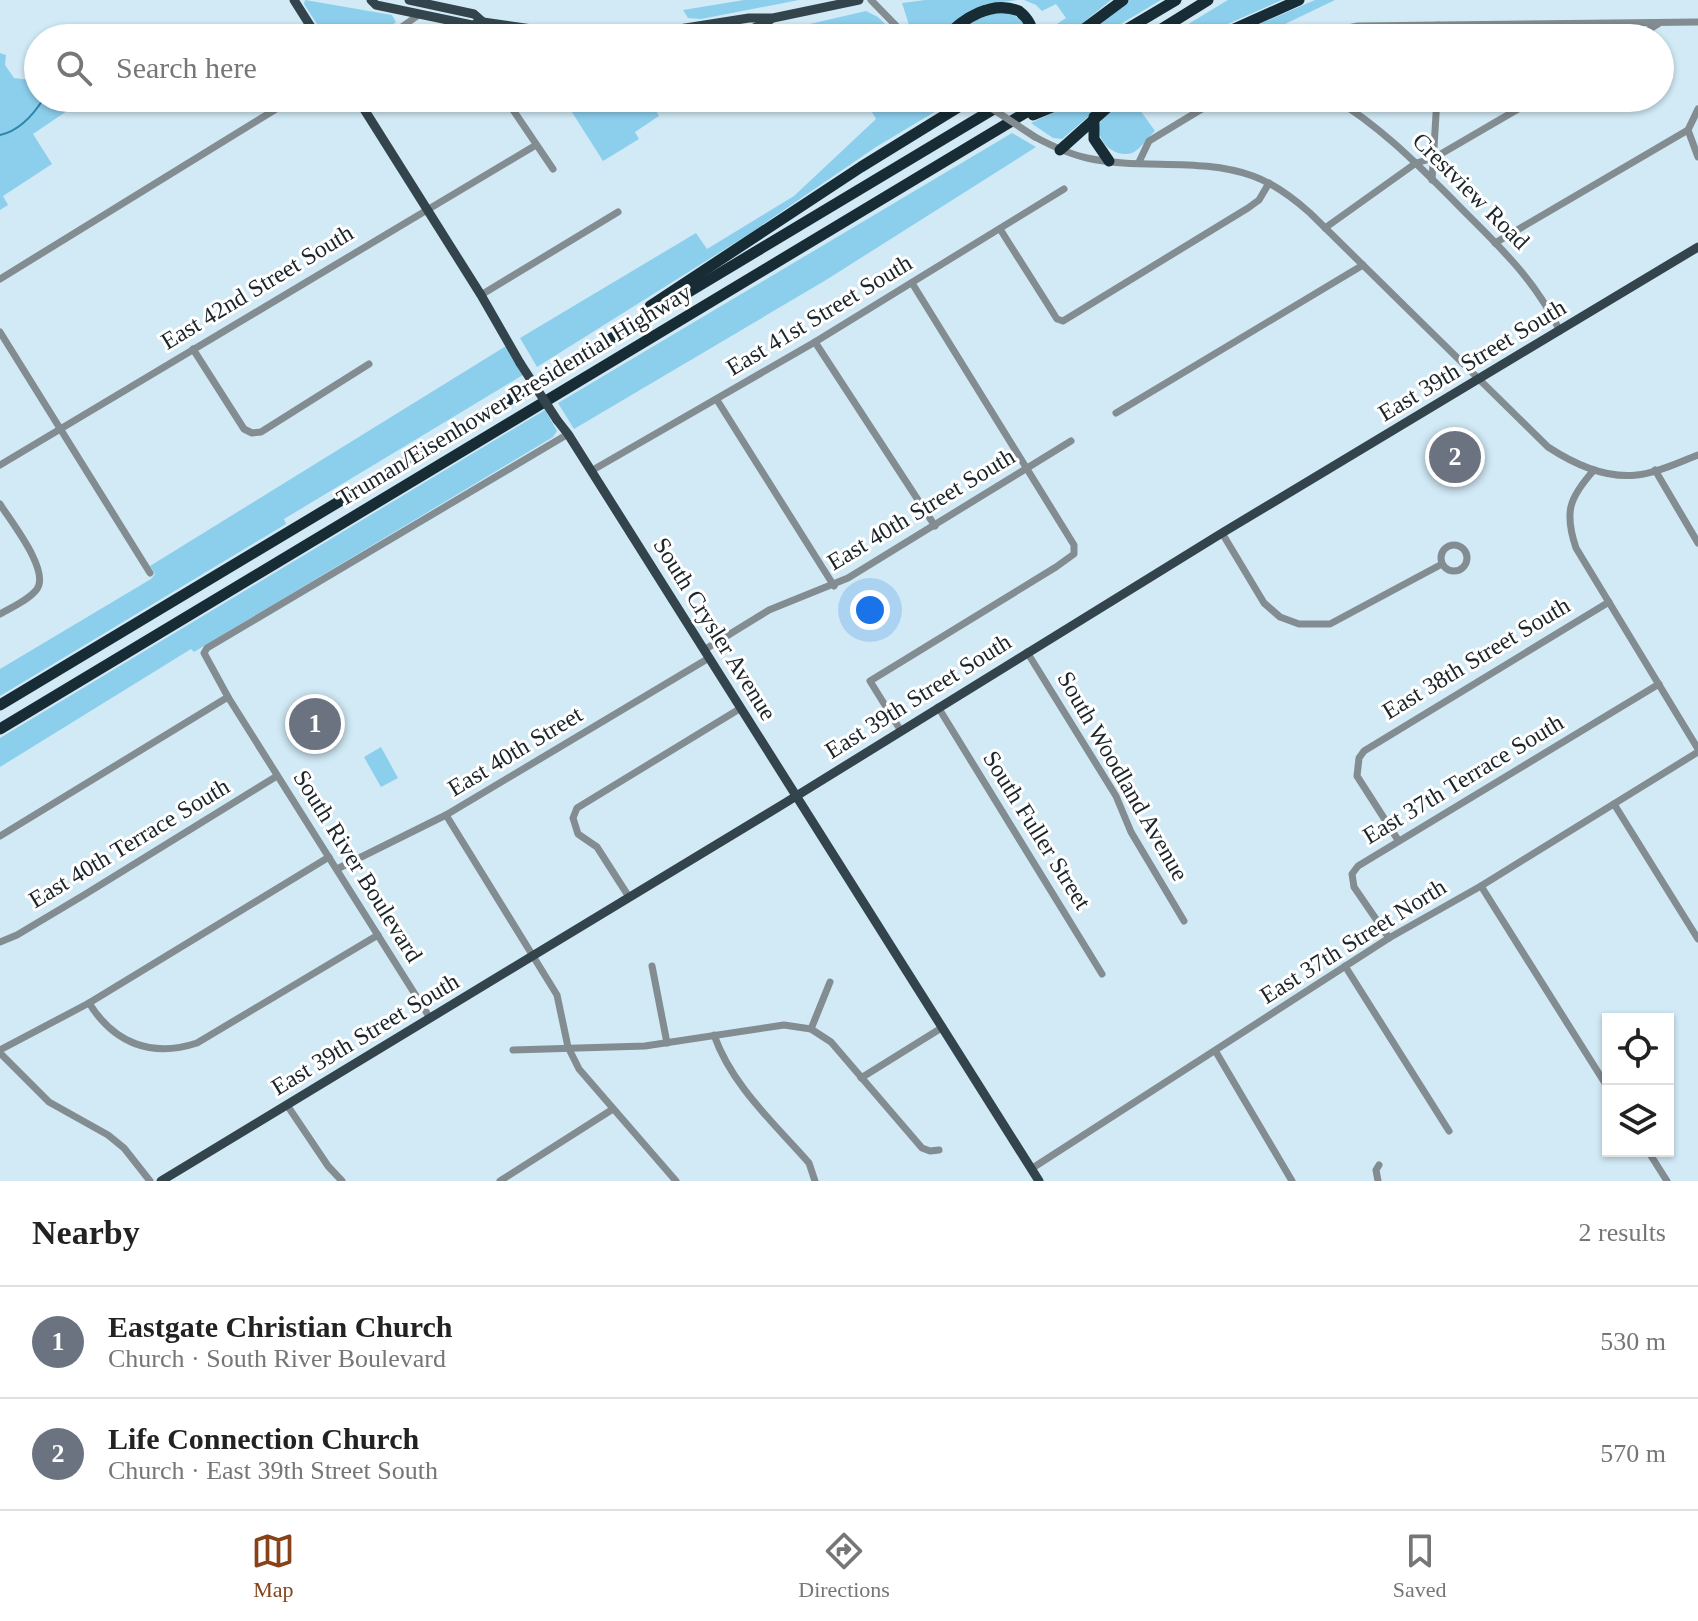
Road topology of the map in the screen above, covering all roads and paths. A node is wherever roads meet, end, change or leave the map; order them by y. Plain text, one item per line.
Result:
1 (294, 0) edge
2 (371, 0) edge
3 (409, 0) edge
4 (443, 0) edge
5 (859, 0) edge
6 (871, 0) edge
7 (1123, 0) edge
8 (1176, 0) edge
9 (1208, 0) edge
10 (1297, 0) edge
11 (1113, 4) edge
12 (433, 6) junction
13 (421, 14) junction
14 (773, 18) junction
15 (483, 22) junction
16 (1698, 22) edge
17 (1660, 23) joint
18 (309, 24) edge
19 (406, 24) edge
20 (467, 24) edge
21 (476, 24) edge
22 (497, 24) edge
23 (711, 24) edge
24 (762, 24) edge
25 (895, 24) edge
26 (957, 24) edge
27 (1029, 24) edge
28 (1089, 24) edge
29 (1136, 24) edge
30 (1169, 24) edge
31 (1245, 24) edge
32 (1549, 24) edge
33 (1698, 109) edge
34 (271, 112) edge
35 (366, 112) edge
36 (514, 112) edge
37 (951, 112) edge
38 (989, 112) edge
39 (996, 112) edge
40 (1028, 112) edge
41 (1041, 112) edge
42 (1100, 112) edge
43 (1197, 112) edge
44 (1355, 112) edge
45 (1436, 112) edge
46 (1513, 112) edge
47 (1094, 117) junction
48 (999, 130) junction
49 (1688, 130) junction
50 (536, 145) junction
51 (1060, 150) junction
52 (1698, 157) edge
53 (1434, 158) junction
54 (1109, 161) junction
55 (1139, 162) junction
56 (1416, 163) junction
57 (553, 169) dead end
58 (1432, 180) junction
59 (1269, 183) junction
60 (1064, 189) dead end
61 (427, 209) junction
62 (618, 212) dead end
63 (1325, 228) junction
64 (1000, 229) junction
65 (1495, 243) junction
66 (1698, 247) edge
67 (1363, 265) junction
68 (0, 279) edge
69 (912, 283) junction
70 (481, 295) junction
71 (1560, 331) junction
72 (0, 332) edge
73 (815, 342) junction
74 (193, 349) junction
75 (369, 364) dead end
76 (564, 366) junction
77 (1479, 380) junction
78 (717, 400) junction
79 (1116, 413) dead end
80 (60, 430) junction
81 (568, 434) junction
82 (1071, 441) dead end
83 (1698, 455) edge
84 (0, 465) edge
85 (1027, 468) junction
86 (1594, 470) junction
87 (1655, 470) junction
88 (591, 471) junction
89 (0, 504) edge
90 (935, 526) junction
91 (1222, 533) junction
92 (1698, 543) edge
93 (1442, 564) dead end
94 (150, 573) dead end
95 (834, 586) junction
96 (1609, 602) junction
97 (0, 614) edge
98 (1027, 652) junction
99 (707, 654) junction
100 (1659, 684) junction
101 (228, 697) junction
102 (0, 705) edge
103 (938, 707) junction
104 (741, 708) junction
105 (0, 729) edge
106 (901, 731) junction
107 (1698, 750) edge
108 (277, 776) junction
109 (796, 796) junction
110 (1614, 804) junction
111 (446, 815) junction
112 (0, 836) edge
113 (1398, 840) junction
114 (329, 857) junction
115 (337, 869) junction
116 (1481, 886) junction
117 (629, 897) junction
118 (1184, 921) dead end
119 (378, 935) junction
120 (1388, 936) junction
121 (1698, 939) edge
122 (0, 942) edge
123 (533, 955) junction
124 (652, 966) dead end
125 (1345, 966) junction
126 (1102, 974) dead end
127 (830, 982) dead end
128 (89, 1003) junction
129 (430, 1018) junction
130 (943, 1027) junction
131 (811, 1029) junction
132 (714, 1035) junction
133 (667, 1043) junction
134 (568, 1047) junction
135 (513, 1050) dead end
136 (0, 1051) edge
137 (1216, 1052) junction
138 (861, 1078) junction
139 (1606, 1085) edge
140 (287, 1105) junction
141 (613, 1109) junction
142 (1449, 1131) dead end
143 (939, 1150) dead end
144 (1652, 1157) edge
145 (1379, 1165) dead end
146 (1031, 1169) junction
147 (674, 1180) edge
148 (150, 1181) edge
149 (161, 1181) edge
150 (342, 1181) edge
151 (500, 1181) edge
152 (815, 1181) edge
153 (1039, 1181) edge
154 (1292, 1181) edge
155 (1378, 1181) edge
156 (1667, 1181) edge

1 - 18 main road
2 - 13 main road
3 - 12 main road
4 - 12 street
5 - 14 main road
6 - 25 street
7 - 11 highway
8 - 29 highway
9 - 30 highway
10 - 31 highway
11 - 28 highway
12 - 13 street
12 - 15 main road
13 - 19 street
13 - 20 main road
14 - 23 main road
14 - 24 main road
15 - 21 main road
15 - 22 main road
16 - 17 street
17 - 32 street
26 - 27 highway
33 - 49 street
34 - 68 street
35 - 61 main road, South Crysler Avenue
36 - 50 street
37 - 76 highway
38 - 76 highway, Truman/Eisenhower Presidential Highway
39 - 51 street, bridge
40 - 48 highway, Truman/Eisenhower Presidential Highway
41 - 48 highway
42 - 47 highway
43 - 55 street
44 - 56 street, Crestview Road
45 - 53 street
46 - 53 street
47 - 51 highway
47 - 54 highway
48 - 105 highway, Truman/Eisenhower Presidential Highway
49 - 52 street
49 - 65 street
50 - 57 street
50 - 61 street, East 42nd Street South
51 - 54 street
53 - 56 street
53 - 58 street
54 - 55 street
55 - 59 street
56 - 58 street, Crestview Road
56 - 63 street
58 - 65 street, Crestview Road
59 - 63 street
59 - 64 street
60 - 64 street, East 41st Street South
61 - 70 main road, South Crysler Avenue
61 - 74 street, East 42nd Street South
62 - 70 street
63 - 67 street
64 - 69 street, East 41st Street South
65 - 71 street, Crestview Road
66 - 71 main road, East 39th Street South
67 - 77 street
67 - 79 street
69 - 73 street, East 41st Street South
69 - 85 street
70 - 81 main road, South Crysler Avenue, bridge
71 - 77 main road, East 39th Street South
72 - 80 street
73 - 78 street, East 41st Street South
73 - 90 street
74 - 75 street
74 - 80 street, East 42nd Street South
76 - 102 highway, Truman/Eisenhower Presidential Highway
77 - 86 street
77 - 91 main road, East 39th Street South
78 - 88 street, East 41st Street South
78 - 95 street
80 - 84 street, East 42nd Street South
80 - 94 street
81 - 88 main road, South Crysler Avenue
81 - 101 street, South River Boulevard
82 - 85 street, East 40th Street South
83 - 87 street
85 - 90 street, East 40th Street South
85 - 106 street
86 - 87 street
86 - 96 street
87 - 92 street
88 - 99 main road, South Crysler Avenue
89 - 97 street
90 - 95 street, East 40th Street South
91 - 93 street
91 - 98 main road, East 39th Street South
95 - 99 street, East 40th Street South
96 - 100 street
96 - 113 street, East 38th Street South
98 - 103 main road, East 39th Street South
98 - 118 street, South Woodland Avenue
99 - 104 main road, South Crysler Avenue
99 - 111 street, East 40th Street
100 - 107 street
100 - 113 street, East 37th Terrace South
101 - 108 street, South River Boulevard
101 - 112 street
103 - 106 main road, East 39th Street South
103 - 126 street, South Fuller Street
104 - 109 main road, South Crysler Avenue
104 - 117 street
106 - 109 main road, East 39th Street South
107 - 110 street, East 37th Street North
108 - 114 street, South River Boulevard
108 - 122 street, East 40th Terrace South
109 - 117 main road, East 39th Street South
109 - 130 main road, South Crysler Avenue
110 - 116 street, East 37th Street North
110 - 121 street
111 - 115 street, East 40th Street
111 - 123 street
113 - 120 street, East 37th Terrace South
114 - 115 street, South River Boulevard
114 - 128 street
115 - 119 street, South River Boulevard
116 - 120 street, East 37th Street North
116 - 139 street
117 - 123 main road, East 39th Street South
119 - 128 street
119 - 129 street, South River Boulevard
120 - 125 street, East 37th Street North
123 - 129 main road, East 39th Street South
123 - 134 street
124 - 133 street
125 - 137 street, East 37th Street North
125 - 142 street
127 - 131 street
128 - 136 street
129 - 140 main road, East 39th Street South
130 - 138 street
130 - 146 main road, South Crysler Avenue
131 - 132 street
131 - 138 street
132 - 133 street
132 - 152 street
133 - 134 street
134 - 135 street
134 - 141 street
136 - 148 street
137 - 146 street, East 37th Street North
137 - 154 street
138 - 143 street
140 - 149 main road, East 39th Street South
140 - 150 street
141 - 147 street
141 - 151 street
144 - 156 street
145 - 155 street
146 - 153 main road, South Crysler Avenue

